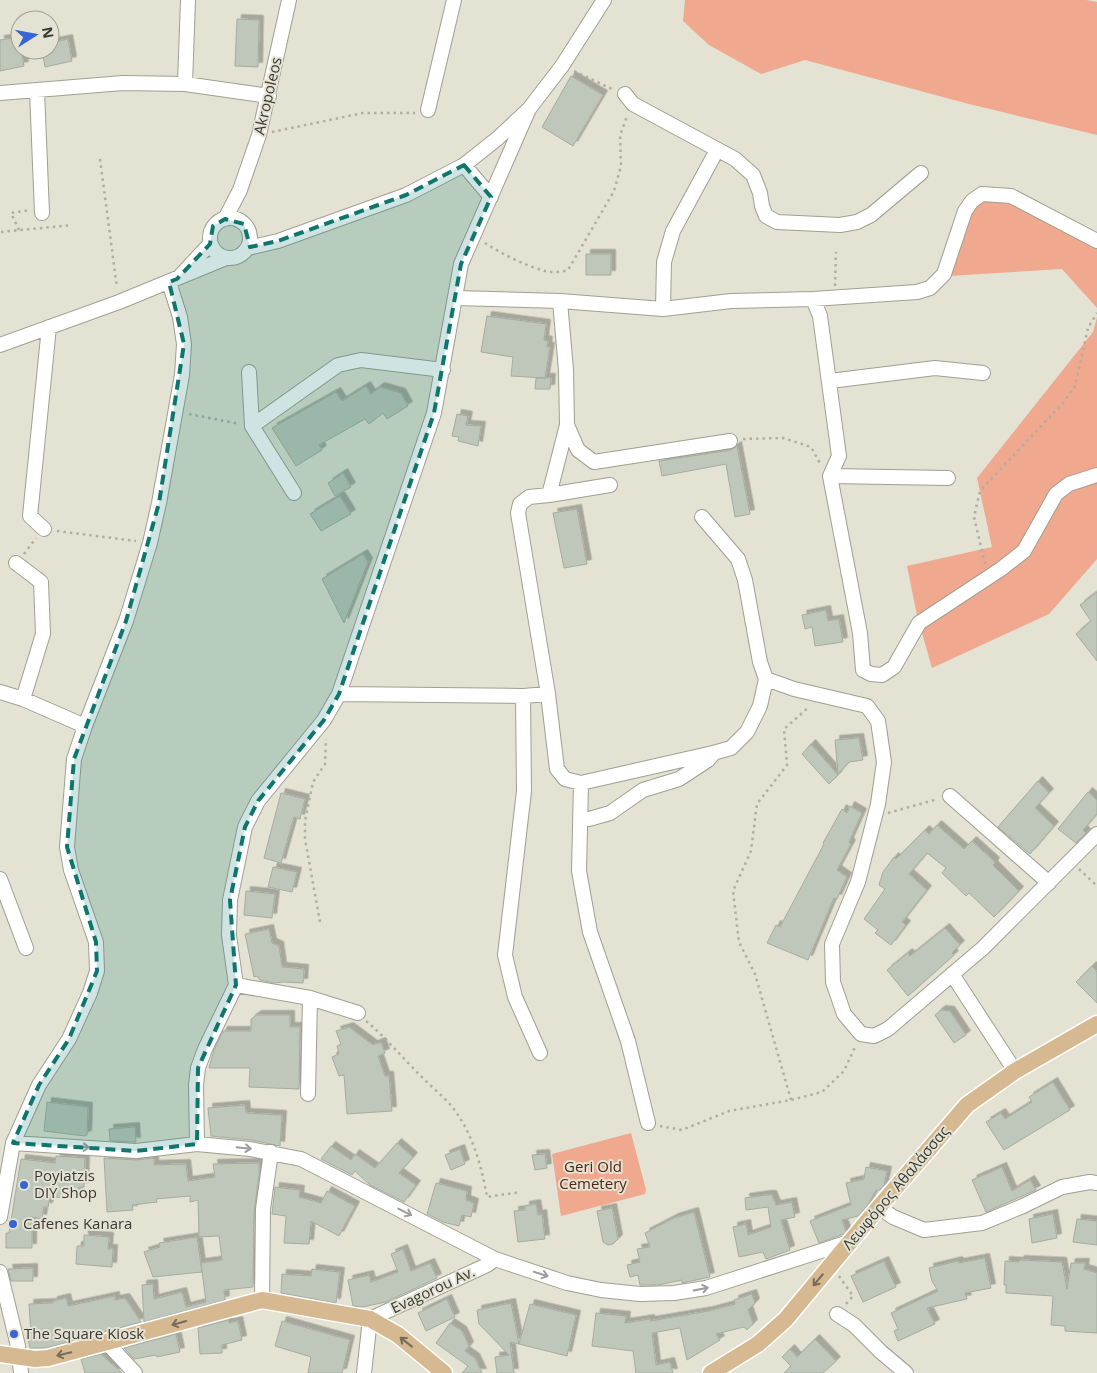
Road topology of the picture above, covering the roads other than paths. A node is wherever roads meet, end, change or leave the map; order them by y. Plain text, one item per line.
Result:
1 (188, 0) edge
2 (289, 0) edge
3 (454, 0) edge
4 (604, 0) edge
5 (185, 84) junction
6 (37, 91) junction
7 (0, 93) edge
8 (269, 96) junction
9 (629, 99) road end
10 (530, 109) junction
11 (428, 110) road end
12 (717, 150) junction
13 (464, 165) junction
14 (921, 173) dead end
15 (491, 197) junction
16 (42, 210) road end
17 (237, 222) junction
18 (278, 241) junction
19 (1097, 241) edge
20 (210, 244) junction
21 (248, 248) junction
22 (226, 258) junction
23 (173, 280) junction
24 (456, 298) junction
25 (812, 299) junction
26 (560, 301) junction
27 (663, 309) junction
28 (49, 327) junction
29 (0, 345) edge
30 (443, 370) junction
31 (249, 372) dead end
32 (983, 373) dead end
33 (830, 380) junction
34 (567, 425) junction
35 (252, 426) junction
36 (730, 441) road end
37 (1097, 475) edge
38 (830, 476) junction
39 (948, 478) dead end
40 (610, 485) dead end
41 (294, 493) dead end
42 (549, 496) junction
43 (702, 517) dead end
44 (44, 529) road end
45 (16, 563) road end
46 (766, 679) junction
47 (0, 692) edge
48 (339, 694) junction
49 (548, 694) junction
50 (523, 696) junction
51 (23, 699) junction
52 (84, 726) junction
53 (713, 753) junction
54 (581, 783) junction
55 (950, 796) road end
56 (588, 819) dead end
57 (1097, 834) edge
58 (0, 879) edge
59 (1049, 882) junction
60 (26, 948) dead end
61 (952, 974) junction
62 (236, 986) junction
63 (310, 998) junction
64 (358, 1013) road end
65 (1097, 1024) edge
66 (540, 1053) dead end
67 (1015, 1071) junction
68 (308, 1094) dead end
69 (648, 1123) road end
70 (13, 1142) junction
71 (197, 1144) junction
72 (0, 1149) edge
73 (271, 1152) junction
74 (1097, 1183) edge
75 (879, 1207) junction
76 (0, 1217) edge
77 (849, 1242) junction
78 (495, 1259) junction
79 (0, 1272) edge
80 (262, 1300) junction
81 (838, 1314) road end
82 (370, 1319) junction
83 (107, 1343) junction
84 (0, 1354) edge
85 (20, 1365) edge
86 (135, 1373) edge
87 (364, 1373) edge
88 (444, 1373) edge
89 (712, 1373) edge
90 (906, 1373) edge

1 - 5 street
2 - 8 street, Akropoleos
3 - 11 street
4 - 10 street
5 - 6 street
5 - 8 street
6 - 7 street
6 - 16 street
8 - 17 street, Akropoleos
9 - 12 street
10 - 13 street
10 - 15 street
12 - 14 street
12 - 27 street
13 - 15 street
13 - 18 street
15 - 24 street
17 - 18 street
17 - 20 street
17 - 21 street
18 - 21 street
19 - 25 street
20 - 22 street
20 - 23 street
21 - 22 street
22 - 23 street
23 - 28 street
23 - 52 street
24 - 26 street
24 - 30 street
25 - 27 street
25 - 33 street
26 - 27 street
26 - 34 street
28 - 29 street
28 - 44 street
30 - 35 street
30 - 48 street
31 - 35 street
32 - 33 street
33 - 38 street
34 - 36 street
34 - 42 street
35 - 41 street
37 - 38 street
38 - 39 street
40 - 42 street
42 - 49 street
43 - 46 street
45 - 51 street
46 - 53 street
46 - 61 street
47 - 51 street
48 - 50 street
48 - 62 street
49 - 50 street
49 - 54 street
50 - 66 street
51 - 52 street
52 - 70 street
53 - 54 street
53 - 56 street
54 - 69 street
55 - 59 street
57 - 59 street
58 - 60 street
59 - 61 street
61 - 67 street
62 - 63 street
62 - 71 street
63 - 64 street
63 - 68 street
65 - 67 main road, Λεωφόρος Αθαλάσσας
67 - 75 main road, Λεωφόρος Αθαλάσσας
70 -> 71 street
70 - 72 street
70 - 76 street
71 -> 73 street
73 -> 78 street
73 - 80 street
74 - 75 street
75 - 77 main road, Λεωφόρος Αθαλάσσας
78 -> 77 street
77 -> 89 main road, Λεωφόρος Αθαλάσσας
78 - 82 street, Evagorou Av.
79 - 85 street
80 - 82 main road
80 -> 83 main road
81 - 90 street
82 - 87 street
88 -> 82 main road
83 -> 85 main road
83 - 86 street
84 - 85 main road

